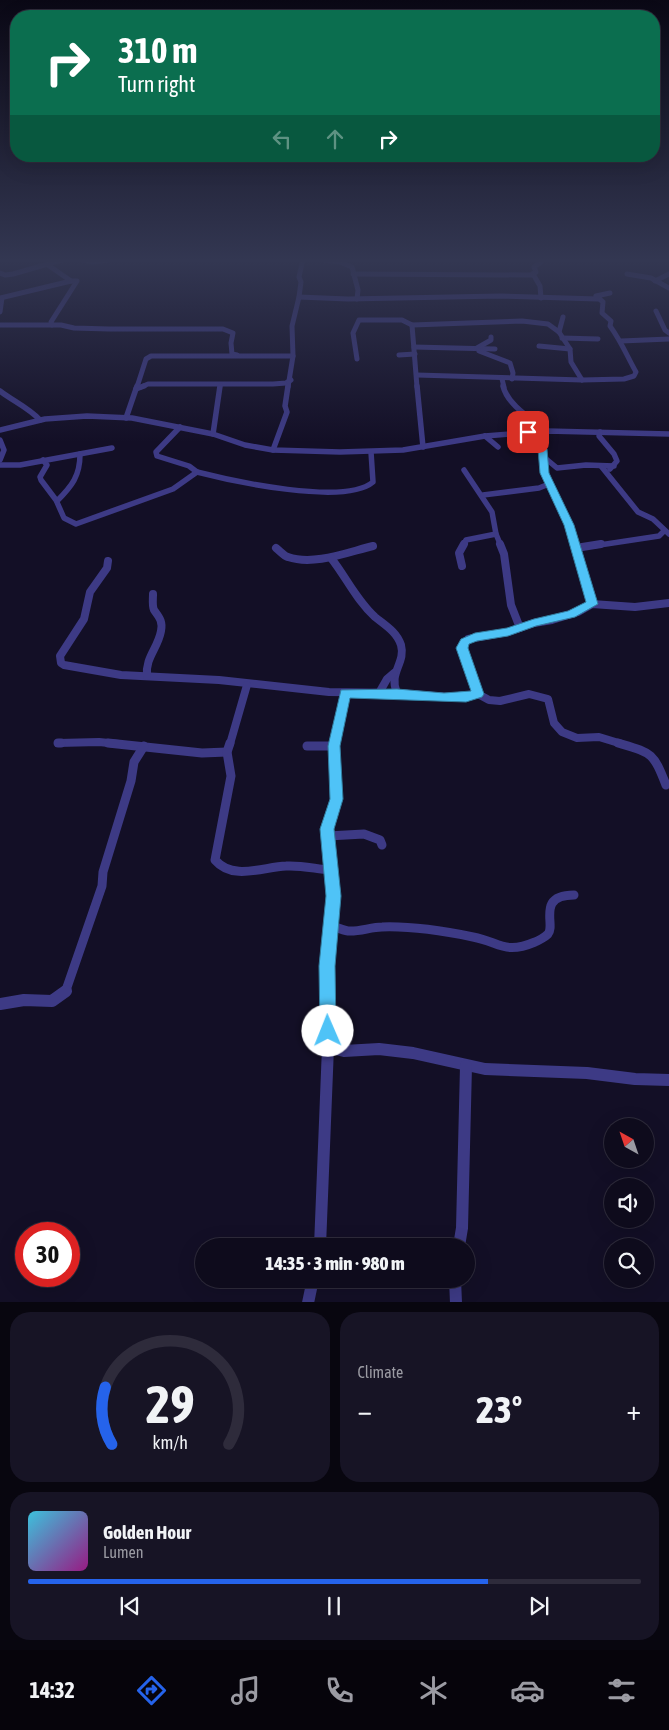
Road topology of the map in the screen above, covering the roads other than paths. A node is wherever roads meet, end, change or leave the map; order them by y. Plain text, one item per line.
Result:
1 (52, 320) edge
2 (294, 320) edge
3 (562, 320) edge
4 (610, 320) edge
5 (661, 320) edge
6 (52, 325) junction
7 (412, 325) junction
8 (0, 326) edge
9 (669, 332) edge
10 (561, 335) junction
11 (491, 337) dead end
12 (598, 338) dead end
13 (669, 340) edge
14 (621, 341) junction
15 (539, 346) dead end
16 (414, 347) junction
17 (476, 348) junction
18 (495, 349) dead end
19 (570, 349) junction
20 (415, 354) junction
21 (237, 355) junction
22 (399, 355) dead end
23 (293, 358) junction
24 (357, 359) dead end
25 (417, 375) junction
26 (502, 379) junction
27 (512, 379) junction
28 (291, 380) junction
29 (582, 380) junction
30 (138, 381) junction
31 (146, 384) junction
32 (220, 385) junction
33 (136, 389) junction
34 (0, 391) edge
35 (126, 418) junction
36 (40, 420) junction
37 (8, 427) junction
38 (180, 427) junction
39 (0, 430) edge
40 (547, 431) junction
41 (528, 432) junction
42 (600, 432) junction
43 (213, 434) junction
44 (669, 434) edge
45 (485, 436) junction
46 (1, 441) edge
47 (276, 443) junction
48 (498, 446) dead end
49 (423, 447) junction
50 (112, 448) dead end
51 (273, 450) junction
52 (284, 450) junction
53 (371, 452) junction
54 (80, 454) junction
55 (545, 458) junction
56 (0, 460) edge
57 (43, 460) junction
58 (0, 464) edge
59 (600, 466) junction
60 (614, 466) junction
61 (464, 470) dead end
62 (197, 472) junction
63 (608, 473) junction
64 (549, 484) junction
65 (483, 495) junction
66 (57, 501) junction
67 (82, 522) junction
68 (73, 528) dead end
69 (666, 532) edge
70 (496, 534) junction
71 (373, 546) dead end
72 (276, 548) dead end
73 (576, 548) junction
74 (331, 558) junction
75 (108, 561) dead end
76 (462, 566) dead end
77 (153, 594) dead end
78 (669, 603) edge
79 (592, 604) junction
80 (520, 628) junction
81 (394, 673) junction
82 (147, 676) junction
83 (248, 685) junction
84 (345, 693) junction
85 (379, 693) junction
86 (397, 693) junction
87 (478, 694) junction
88 (58, 743) dead end
89 (144, 746) junction
90 (307, 746) dead end
91 (334, 746) junction
92 (227, 752) junction
93 (666, 785) dead end
94 (328, 836) junction
95 (382, 844) dead end
96 (330, 870) junction
97 (574, 895) dead end
98 (330, 925) junction
99 (0, 1004) edge
100 (328, 1048) junction
101 (466, 1066) junction
102 (669, 1080) edge
103 (321, 1238) edge
104 (460, 1238) edge
105 (311, 1288) edge
106 (456, 1288) edge
107 (308, 1302) edge
108 (456, 1302) edge

1 - 6 street
2 - 23 street
3 - 10 street
4 - 14 street
5 - 9 street
6 - 8 street
6 - 21 street
7 - 10 street
7 - 16 street
7 - 24 street
10 - 12 street
10 - 19 street
11 - 17 street
13 - 14 street
14 - 29 street
15 - 19 street
16 - 17 street
16 - 20 street
17 - 18 street
17 - 27 street
19 - 29 street
20 - 22 street
20 - 25 street
21 - 23 street
21 - 30 street
23 - 28 street
25 - 26 street
25 - 49 street
26 - 27 street
26 - 40 street
27 - 29 street
28 - 32 street
28 - 47 street
30 - 31 street
30 - 33 street
31 - 32 street
31 - 33 street
32 - 43 street
33 - 35 street
34 - 36 street
35 - 36 street
35 - 38 street
36 - 37 street
37 - 39 street
37 - 46 street
38 - 43 street
38 - 62 street
40 - 41 street
40 - 42 street
41 - 45 street
41 - 55 street
42 - 44 street
42 - 60 street
43 - 51 street
45 - 48 street
45 - 49 street
46 - 56 street
47 - 51 street
47 - 52 street
49 - 53 street
50 - 54 street
51 - 52 street
52 - 53 street
53 - 62 street
54 - 57 street
54 - 66 street
55 - 59 street
55 - 64 street
57 - 58 street
57 - 66 street
59 - 60 street
59 - 63 street
60 - 63 street
61 - 65 street
62 - 67 street
63 - 69 street
64 - 65 street
64 - 73 street
65 - 70 street
66 - 67 street
67 - 68 street
69 - 73 street
70 - 76 street
70 - 80 street
71 - 74 street
72 - 74 street
73 - 79 street
74 - 81 street
75 - 82 street
77 - 82 street
78 - 79 street
79 - 80 street
80 - 87 street
81 - 85 street
81 - 86 street
82 - 83 street
83 - 84 street
83 - 92 street
84 - 85 street
84 - 91 street
85 - 86 street
86 - 87 street
87 - 93 street
88 - 89 street
89 - 92 street
89 - 99 street
90 - 91 street
91 - 94 street
92 - 96 street
94 - 95 street
94 - 96 street
96 - 98 street
97 - 98 street
98 - 100 street
100 - 101 street
100 - 103 street
101 - 102 street
101 - 104 street
105 - 107 street
106 - 108 street

